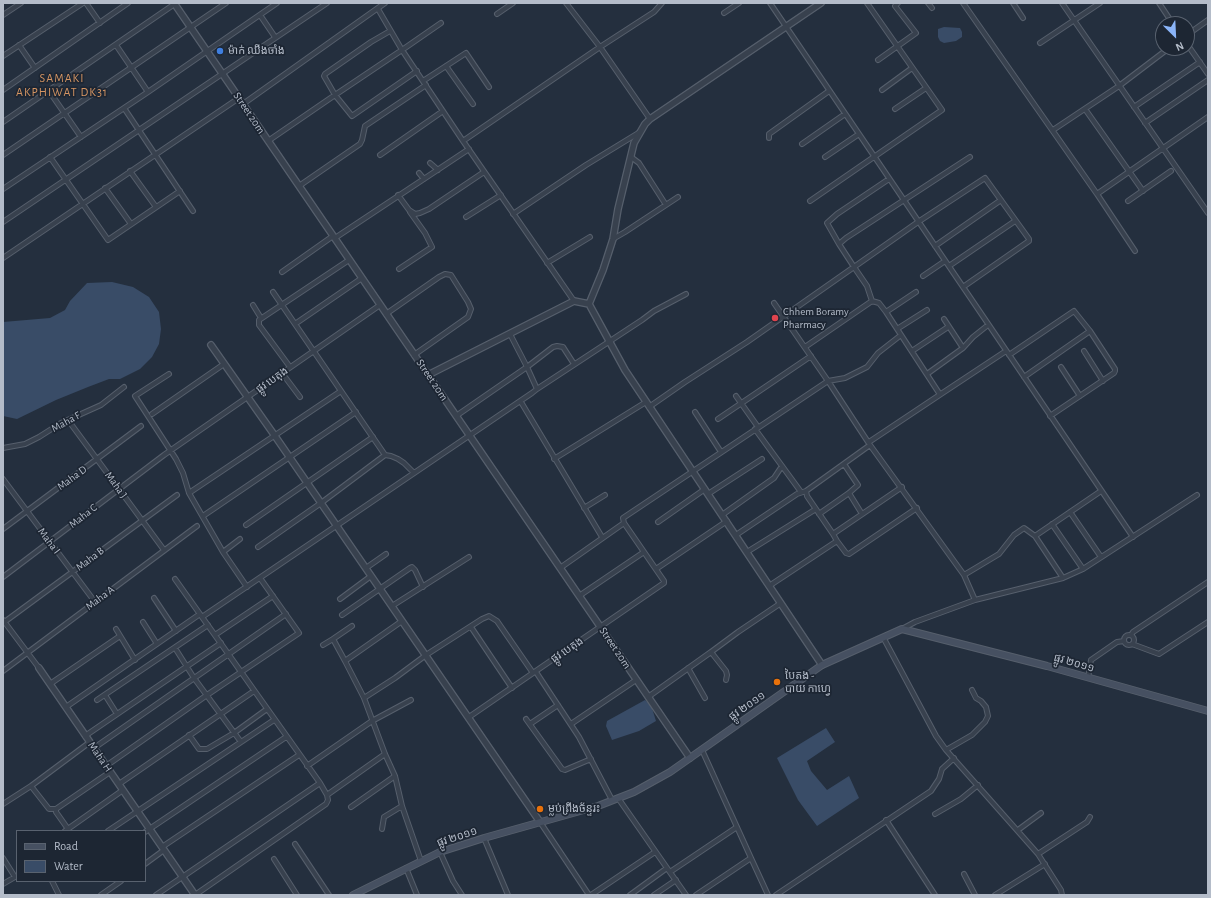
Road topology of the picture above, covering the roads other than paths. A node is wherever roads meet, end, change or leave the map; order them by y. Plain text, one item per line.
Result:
1 (21, 3) edge
2 (84, 3) edge
3 (128, 3) edge
4 (175, 3) edge
5 (226, 3) edge
6 (277, 3) edge
7 (327, 3) edge
8 (386, 3) edge
9 (513, 3) edge
10 (566, 3) edge
11 (662, 3) edge
12 (739, 3) edge
13 (770, 3) edge
14 (821, 3) edge
15 (867, 3) edge
16 (898, 3) edge
17 (928, 3) edge
18 (963, 3) edge
19 (1013, 3) edge
20 (1062, 3) edge
21 (1100, 3) edge
22 (1159, 3) edge
23 (378, 8) junction
24 (932, 8) dead end
25 (724, 13) dead end
26 (497, 14) dead end
27 (3, 15) edge
28 (260, 15) junction
29 (1168, 16) edge
30 (1023, 18) dead end
31 (1074, 20) junction
32 (1208, 20) edge
33 (441, 22) dead end
34 (100, 23) junction
35 (190, 27) junction
36 (786, 27) junction
37 (1195, 29) edge
38 (390, 31) junction
39 (275, 38) junction
40 (1040, 43) dead end
41 (19, 45) junction
42 (116, 45) junction
43 (600, 47) junction
44 (897, 47) junction
45 (402, 50) junction
46 (207, 51) junction
47 (1195, 55) edge
48 (3, 56) edge
49 (1158, 56) edge
50 (878, 60) dead end
51 (1200, 62) junction
52 (446, 66) junction
53 (35, 68) junction
54 (131, 68) junction
55 (912, 68) junction
56 (417, 71) junction
57 (222, 73) junction
58 (1208, 74) edge
59 (1208, 80) edge
60 (423, 81) junction
61 (426, 85) junction
62 (1119, 86) junction
63 (489, 87) dead end
64 (926, 88) junction
65 (3, 90) edge
66 (882, 90) dead end
67 (49, 91) junction
68 (829, 91) junction
69 (148, 92) junction
70 (335, 95) junction
71 (238, 98) junction
72 (243, 104) junction
73 (473, 104) dead end
74 (1134, 107) junction
75 (124, 108) junction
76 (896, 109) dead end
77 (1085, 109) junction
78 (443, 111) junction
79 (64, 113) junction
80 (845, 114) junction
81 (1208, 117) edge
82 (650, 119) junction
83 (3, 122) edge
84 (1145, 123) junction
85 (138, 130) junction
86 (1053, 130) junction
87 (640, 132) junction
88 (859, 134) junction
89 (81, 137) junction
90 (768, 138) dead end
91 (268, 141) junction
92 (463, 141) junction
93 (802, 144) dead end
94 (1162, 148) junction
95 (469, 149) junction
96 (3, 155) edge
97 (155, 155) junction
98 (380, 155) dead end
99 (631, 156) junction
100 (50, 157) junction
101 (874, 157) junction
102 (970, 157) dead end
103 (825, 158) dead end
104 (430, 163) dead end
105 (438, 170) junction
106 (130, 171) junction
107 (1171, 171) dead end
108 (484, 172) junction
109 (1130, 172) junction
110 (419, 173) dead end
111 (424, 179) junction
112 (889, 179) junction
113 (66, 180) junction
114 (299, 186) junction
115 (105, 188) junction
116 (3, 189) edge
117 (180, 191) junction
118 (1143, 191) junction
119 (1097, 194) junction
120 (398, 195) junction
121 (500, 195) junction
122 (678, 197) dead end
123 (904, 200) junction
124 (1001, 200) junction
125 (1128, 200) dead end
126 (810, 201) dead end
127 (82, 204) junction
128 (666, 205) junction
129 (156, 208) junction
130 (409, 210) junction
131 (193, 211) dead end
132 (1208, 213) edge
133 (513, 214) junction
134 (466, 217) dead end
135 (1015, 221) junction
136 (3, 222) edge
137 (918, 222) junction
138 (131, 224) junction
139 (334, 237) junction
140 (590, 237) dead end
141 (613, 239) junction
142 (839, 244) junction
143 (935, 246) junction
144 (1135, 251) dead end
145 (3, 258) edge
146 (349, 260) junction
147 (945, 261) junction
148 (547, 263) junction
149 (949, 266) junction
150 (854, 267) junction
151 (399, 270) dead end
152 (282, 272) dead end
153 (923, 276) dead end
154 (362, 278) junction
155 (963, 287) junction
156 (274, 292) dead end
157 (916, 292) dead end
158 (686, 294) dead end
159 (574, 301) junction
160 (872, 301) junction
161 (774, 303) dead end
162 (589, 304) junction
163 (253, 305) dead end
164 (282, 305) junction
165 (380, 305) junction
166 (927, 310) dead end
167 (886, 312) junction
168 (386, 314) junction
169 (782, 316) junction
170 (261, 318) junction
171 (944, 319) dead end
172 (295, 324) junction
173 (988, 325) junction
174 (948, 327) junction
175 (897, 329) junction
176 (1090, 331) junction
177 (510, 334) junction
178 (901, 335) junction
179 (608, 342) junction
180 (211, 345) dead end
181 (805, 347) junction
182 (962, 348) junction
183 (314, 351) junction
184 (1084, 351) dead end
185 (912, 352) junction
186 (1008, 353) junction
187 (414, 355) junction
188 (811, 356) junction
189 (224, 364) junction
190 (574, 364) junction
191 (1061, 366) dead end
192 (290, 367) junction
193 (527, 367) junction
194 (282, 373) junction
195 (169, 374) dead end
196 (927, 374) junction
197 (428, 375) junction
198 (1024, 377) junction
199 (1103, 380) junction
200 (828, 381) junction
201 (124, 387) dead end
202 (537, 389) junction
203 (341, 391) junction
204 (941, 394) junction
205 (736, 396) dead end
206 (1080, 396) junction
207 (248, 397) junction
208 (300, 397) dead end
209 (521, 402) junction
210 (648, 404) junction
211 (742, 404) junction
212 (356, 412) junction
213 (695, 412) dead end
214 (152, 414) dead end
215 (456, 416) junction
216 (1050, 416) junction
217 (718, 419) dead end
218 (68, 420) junction
219 (141, 426) dead end
220 (757, 428) junction
221 (469, 435) junction
222 (275, 436) junction
223 (373, 437) junction
224 (870, 444) junction
225 (3, 448) edge
226 (169, 451) junction
227 (721, 452) junction
228 (164, 455) joint
229 (385, 455) junction
230 (290, 458) junction
231 (762, 458) dead end
232 (97, 459) junction
233 (554, 459) junction
234 (844, 464) junction
235 (782, 466) junction
236 (692, 471) junction
237 (414, 473) junction
238 (3, 479) edge
239 (307, 482) junction
240 (902, 487) junction
241 (118, 489) junction
242 (1101, 491) junction
243 (706, 492) junction
244 (803, 492) junction
245 (189, 493) junction
246 (177, 494) dead end
247 (849, 494) junction
248 (1197, 494) dead end
249 (605, 495) dead end
250 (321, 503) junction
251 (584, 508) junction
252 (917, 508) junction
253 (816, 509) junction
254 (27, 511) junction
255 (1070, 512) junction
256 (819, 514) junction
257 (862, 514) junction
258 (722, 515) junction
259 (203, 516) junction
260 (142, 521) junction
261 (727, 521) junction
262 (658, 522) dead end
263 (624, 523) junction
264 (1052, 524) junction
265 (246, 525) dead end
266 (197, 526) dead end
267 (337, 526) junction
268 (3, 529) edge
269 (833, 534) junction
270 (736, 535) junction
271 (1035, 536) junction
272 (602, 537) junction
273 (1133, 537) junction
274 (240, 539) dead end
275 (837, 541) junction
276 (50, 542) junction
277 (258, 547) dead end
278 (164, 550) junction
279 (223, 552) junction
280 (644, 552) junction
281 (747, 552) junction
282 (386, 554) dead end
283 (469, 557) dead end
284 (1102, 557) junction
285 (366, 568) junction
286 (560, 568) junction
287 (656, 569) junction
288 (1083, 569) junction
289 (72, 572) junction
290 (964, 575) junction
291 (3, 576) edge
292 (372, 576) junction
293 (260, 578) junction
294 (1063, 578) junction
295 (175, 579) dead end
296 (1208, 582) edge
297 (770, 586) junction
298 (247, 587) junction
299 (423, 587) junction
300 (380, 589) junction
301 (273, 596) junction
302 (579, 596) junction
303 (154, 598) dead end
304 (340, 599) dead end
305 (975, 600) junction
306 (95, 602) junction
307 (781, 603) junction
308 (392, 606) junction
309 (286, 614) junction
310 (342, 615) dead end
311 (201, 616) junction
312 (402, 621) junction
313 (3, 622) edge
314 (143, 622) dead end
315 (1208, 622) edge
316 (208, 625) junction
317 (352, 626) dead end
318 (471, 626) junction
319 (600, 627) junction
320 (902, 629) junction
321 (116, 630) dead end
322 (176, 631) junction
323 (215, 635) junction
324 (1131, 635) junction
325 (120, 636) junction
326 (883, 637) junction
327 (333, 639) junction
328 (1124, 641) junction
329 (221, 643) junction
330 (157, 644) junction
331 (1132, 644) junction
332 (323, 645) dead end
333 (175, 648) junction
334 (28, 652) junction
335 (711, 652) junction
336 (228, 654) junction
337 (426, 655) junction
338 (134, 660) junction
339 (345, 660) junction
340 (822, 665) junction
341 (187, 666) junction
342 (39, 668) joint
343 (688, 668) junction
344 (3, 671) edge
345 (241, 672) junction
346 (534, 673) junction
347 (194, 678) junction
348 (1088, 678) junction
349 (636, 680) junction
350 (726, 680) dead end
351 (50, 684) junction
352 (512, 688) junction
353 (972, 690) dead end
354 (254, 691) junction
355 (105, 695) junction
356 (207, 695) junction
357 (648, 697) junction
358 (364, 698) junction
359 (705, 698) dead end
360 (97, 700) dead end
361 (411, 700) dead end
362 (558, 705) junction
363 (66, 707) junction
364 (267, 709) junction
365 (1208, 711) edge
366 (117, 714) junction
367 (220, 714) junction
368 (469, 717) junction
369 (274, 720) junction
370 (526, 720) dead end
371 (372, 721) junction
372 (530, 724) junction
373 (571, 724) junction
374 (234, 732) junction
375 (189, 735) junction
376 (86, 736) junction
377 (286, 737) junction
378 (90, 742) junction
379 (241, 742) junction
380 (94, 748) junction
381 (702, 750) junction
382 (946, 750) junction
383 (385, 754) junction
384 (299, 755) junction
385 (690, 758) junction
386 (954, 758) junction
387 (591, 759) junction
388 (106, 766) junction
389 (307, 766) junction
390 (110, 772) junction
391 (395, 776) junction
392 (320, 783) junction
393 (119, 784) junction
394 (978, 785) junction
395 (31, 786) junction
396 (123, 790) junction
397 (327, 795) junction
398 (615, 799) junction
399 (3, 804) edge
400 (402, 806) junction
401 (351, 807) dead end
402 (56, 809) junction
403 (138, 811) junction
404 (1041, 813) dead end
405 (935, 814) dead end
406 (1090, 817) dead end
407 (886, 820) junction
408 (540, 822) junction
409 (737, 827) junction
410 (382, 829) dead end
411 (66, 830) edge
412 (110, 830) edge
413 (147, 830) edge
414 (1018, 830) junction
415 (484, 838) junction
416 (295, 844) dead end
417 (163, 849) junction
418 (440, 852) junction
419 (655, 852) junction
420 (1038, 854) junction
421 (3, 858) edge
422 (751, 858) junction
423 (274, 859) dead end
424 (421, 861) junction
425 (146, 863) edge
426 (1045, 864) junction
427 (406, 868) junction
428 (668, 870) junction
429 (964, 874) dead end
430 (16, 877) edge
431 (183, 878) junction
432 (676, 880) junction
433 (52, 882) edge
434 (120, 882) edge
435 (3, 884) edge
436 (778, 894) edge
437 (59, 895) edge
438 (101, 895) edge
439 (156, 895) edge
440 (195, 895) edge
441 (297, 895) edge
442 (329, 895) edge
443 (353, 895) edge
444 (418, 895) edge
445 (462, 895) edge
446 (508, 895) edge
447 (590, 895) edge
448 (630, 895) edge
449 (654, 895) edge
450 (686, 895) edge
451 (696, 895) edge
452 (768, 895) edge
453 (935, 895) edge
454 (975, 895) edge
455 (995, 895) edge
456 (1062, 895) edge

1 - 27 street
2 - 34 street
2 - 41 street
3 - 34 street
4 - 35 street, Street 20m
4 - 42 street
5 - 35 street
6 - 28 street
7 - 39 street
8 - 23 street
9 - 26 street
10 - 43 street
11 - 43 street
12 - 25 street
13 - 36 street
14 - 36 street
15 - 44 street
16 - 44 street
17 - 24 street
18 - 86 street
19 - 30 street
20 - 31 street
21 - 31 street
22 - 29 street
23 - 38 street
23 - 72 street
28 - 39 street
28 - 46 street
31 - 40 street
31 - 62 street
32 - 37 street
33 - 45 street
34 - 53 street
35 - 46 street, Street 20m
35 - 54 street
36 - 68 street
36 - 82 street
38 - 45 street
38 - 70 street
39 - 57 street
41 - 48 street
41 - 53 street
42 - 54 street
42 - 67 street
43 - 82 street
43 - 92 street
44 - 50 street
44 - 55 street
45 - 56 street
45 - 70 street
46 - 57 street, Street 20m
46 - 69 street
47 - 51 street
49 - 62 street
51 - 58 street
51 - 74 street
52 - 60 street
52 - 63 street
52 - 73 street
53 - 65 street
54 - 69 street
54 - 79 street
55 - 64 street
55 - 66 street
56 - 60 street
56 - 70 street
57 - 71 street, Street 20m
57 - 85 street
59 - 84 street
60 - 61 street
61 - 78 street
61 - 114 street
62 - 74 street
62 - 77 street
64 - 76 street
64 - 101 street
67 - 79 street
67 - 83 street
68 - 80 street
68 - 90 street
69 - 75 street
70 - 91 street
71 - 72 street, Street 20m
71 - 97 street
72 - 91 street, Street 20m
74 - 84 street
75 - 85 street
75 - 89 street
77 - 86 street
77 - 109 street
78 - 92 street
78 - 98 street
79 - 89 street
79 - 96 street
80 - 88 street
80 - 93 street
81 - 94 street
82 - 87 street
84 - 94 street
85 - 97 street
85 - 113 street
86 - 119 street
87 - 99 street
87 - 133 street
88 - 101 street
88 - 103 street
89 - 100 street
91 - 114 street, Street 20m
92 - 95 street
94 - 109 street
94 - 132 street
95 - 105 street
95 - 108 street
97 - 106 street
97 - 117 street
99 - 128 street
99 - 141 street
100 - 113 street
100 - 116 street
101 - 112 street
101 - 126 street
102 - 123 street
104 - 105 street
105 - 111 street
106 - 115 street
106 - 129 street
107 - 118 street
108 - 121 street
108 - 130 street
109 - 118 street
109 - 119 street
110 - 111 street
111 - 120 street
112 - 123 street
112 - 142 street
113 - 127 street
113 - 136 street
114 - 139 street, Street 20m
115 - 127 street
115 - 138 street
117 - 129 street
117 - 131 street
118 - 125 street
119 - 144 street
120 - 130 street
120 - 139 street
121 - 133 street
121 - 134 street
122 - 128 street
123 - 137 street
123 - 142 street
124 - 135 street
124 - 137 street
124 - 143 street
127 - 138 street
127 - 145 street
128 - 141 street
129 - 138 street
130 - 151 street
133 - 148 street
135 - 149 street
135 - 155 street
137 - 143 street
137 - 150 street
139 - 146 street, Street 20m
139 - 152 street
140 - 148 street
141 - 162 street
142 - 150 street
143 - 147 street
146 - 154 street, Street 20m
146 - 164 street
147 - 149 street
147 - 153 street
148 - 159 street
149 - 155 street
150 - 160 street
150 - 169 street
154 - 165 street, Street 20m
154 - 172 street
155 - 173 street
156 - 164 street
157 - 167 street
158 - 179 street
159 - 162 street
159 - 177 street
160 - 167 street
160 - 181 street
161 - 169 street
162 - 179 street
163 - 170 street
164 - 170 street
164 - 172 street
165 - 168 street, Street 20m
165 - 183 street, ផ្លូវ បេតុង
166 - 175 street
167 - 175 street
168 - 187 street, Street 20m
168 - 187 street
169 - 181 street
169 - 210 street
170 - 192 street
171 - 174 street
172 - 183 street
173 - 182 street
173 - 186 street
174 - 182 street
174 - 185 street
175 - 178 street
176 - 186 street
176 - 198 street
176 - 199 street
177 - 193 street
177 - 197 street
178 - 185 street
178 - 200 street
179 - 190 street
179 - 210 street
180 - 189 street
181 - 188 street
182 - 196 street
183 - 192 street, ផ្លូវ បេតុង
183 - 203 street
184 - 199 street
185 - 196 street
186 - 198 street
186 - 204 street
187 - 197 street, Street 20m
188 - 200 street
188 - 211 street
189 - 207 street
189 - 214 street
190 - 193 street
190 - 202 street
191 - 206 street
192 - 194 street, ផ្លូវ បេតុង
193 - 202 street
193 - 215 street
194 - 207 street, ផ្លូវ បេតុង
194 - 208 street
195 - 226 street
196 - 204 street
197 - 215 street, Street 20m
198 - 216 street
199 - 206 street
200 - 220 street
200 - 224 street
201 - 218 street, Maha F
202 - 209 street
203 - 212 street
203 - 222 street
204 - 224 street
205 - 211 street
206 - 216 street
207 - 222 street
207 - 226 street, ផ្លូវ បេតុង
209 - 221 street
209 - 233 street
210 - 233 street
210 - 236 street
211 - 217 street
211 - 220 street
212 - 223 street
212 - 230 street
213 - 227 street
215 - 221 street, Street 20m
216 - 242 street
218 - 225 street, Maha F
218 - 232 street, Maha J
219 - 232 street, Maha D
220 - 227 street
220 - 235 street
221 - 237 street
221 - 286 street, Street 20m
222 - 230 street
222 - 245 street
223 - 229 street
223 - 239 street
224 - 234 street
224 - 240 street
226 - 228 street, ផ្លូវ បេតុង
226 - 245 street
227 - 236 street
228 - 241 street, Maha C
229 - 237 street
229 - 250 street
230 - 239 street
230 - 259 street
231 - 243 street
232 - 241 street, Maha J
232 - 254 street, Maha D
233 - 251 street
234 - 244 street
234 - 247 street
235 - 244 street
235 - 258 street
236 - 243 street
236 - 263 street
237 - 267 street
238 - 254 street, Maha I
239 - 250 street
239 - 265 street
240 - 252 street
240 - 257 street
241 - 260 street, Maha J
241 - 276 street, Maha C
242 - 255 street
242 - 273 street
243 - 258 street
243 - 262 street
244 - 253 street
244 - 270 street
245 - 259 street
246 - 260 street, Maha B
247 - 256 street
247 - 257 street
248 - 273 street
249 - 251 street
250 - 267 street
250 - 277 street
251 - 272 street
252 - 275 street
252 - 290 street
253 - 256 street
253 - 281 street
254 - 268 street, Maha D
254 - 276 street, Maha I
255 - 264 street
255 - 284 street
256 - 269 street
257 - 269 street
258 - 261 street
259 - 279 street
260 - 278 street, Maha J
260 - 289 street, Maha B
261 - 270 street
261 - 287 street
263 - 272 street
263 - 280 street
264 - 271 street
264 - 288 street
266 - 278 street, Maha A
267 - 285 street
267 - 293 street
269 - 275 street
270 - 281 street
271 - 290 street
271 - 294 street
272 - 286 street
273 - 284 street
274 - 279 street
275 - 297 street
276 - 289 street, Maha I
276 - 291 street, Maha C
278 - 306 street, Maha A
279 - 298 street
280 - 287 street
280 - 302 street
281 - 297 street
282 - 285 street
283 - 299 street
284 - 288 street
285 - 292 street
286 - 302 street, Street 20m
287 - 319 street, ផ្លូវ បេតុង
288 - 294 street
289 - 306 street, Maha I
289 - 313 street, Maha B
290 - 305 street
292 - 300 street
292 - 304 street
293 - 298 street
293 - 301 street
294 - 305 street
295 - 311 street
296 - 324 street
297 - 307 street
298 - 311 street
299 - 300 street
299 - 308 street
300 - 308 street
300 - 310 street
301 - 309 street
301 - 323 street
302 - 319 street, Street 20m
303 - 322 street
305 - 320 street
306 - 334 street, Maha A
307 - 335 street
307 - 340 street
308 - 312 street
309 - 336 street
309 - 345 street
311 - 316 street
311 - 322 street
312 - 337 street
312 - 339 street
313 - 334 street, Maha H
314 - 330 street
315 - 331 street
316 - 323 street
316 - 333 street
317 - 327 street
318 - 337 street
318 - 346 street
318 - 352 street
319 - 346 street, ផ្លូវ បេតុង
319 - 349 street, Street 20m
320 - 326 main road, ផ្លូវ ២០១១
320 - 348 main road, ផ្លូវ ២០១១
321 - 325 street
322 - 330 street
323 - 329 street
324 - 328 street
324 - 331 street
325 - 338 street
325 - 351 street
326 - 340 main road, ផ្លូវ ២០១១
326 - 382 street
327 - 332 street
327 - 339 street
328 - 331 street
328 - 348 street
329 - 336 street
329 - 341 street
330 - 338 street
333 - 341 street
333 - 355 street
334 - 342 street, Maha H
334 - 344 street, Maha A
335 - 343 street
335 - 350 street
336 - 345 street
336 - 347 street
337 - 358 street
337 - 368 street
338 - 363 street
339 - 358 street
340 - 381 main road, ផ្លូវ ២០១១
341 - 347 street
341 - 366 street
342 - 351 street, Maha H
343 - 357 street
343 - 359 street
345 - 354 street
345 - 356 street
346 - 352 street, ផ្លូវ បេតុង
346 - 362 street
347 - 356 street
347 - 380 street
348 - 365 main road, ផ្លូវ ២០១១
349 - 357 street, Street 20m
349 - 373 street
351 - 363 street, Maha H
352 - 368 street, ផ្លូវ បេតុង
353 - 382 street
354 - 364 street
354 - 367 street
355 - 360 street
355 - 366 street
356 - 367 street
356 - 388 street
357 - 385 street, Street 20m
358 - 371 street
361 - 371 street
362 - 372 street
362 - 373 street
363 - 376 street, Maha H
364 - 369 street
364 - 374 street
366 - 376 street
367 - 374 street
367 - 375 street
368 - 408 street
369 - 377 street
369 - 379 street
370 - 372 street
371 - 383 street
371 - 389 street
372 - 387 street
373 - 387 street
374 - 375 street
374 - 379 street
375 - 393 street
376 - 378 street, Maha H
377 - 384 street
377 - 413 street
378 - 380 street, Maha H
378 - 395 street
379 - 403 street
380 - 388 street, Maha H
381 - 385 main road, ផ្លូវ ២០១១
381 - 409 street
382 - 386 street
383 - 391 street
383 - 397 street
384 - 389 street
384 - 417 street
385 - 398 main road, ផ្លូវ ២០១១
386 - 394 street
386 - 407 street
387 - 398 street
388 - 390 street, Maha H
389 - 392 street
390 - 393 street, Maha H
390 - 402 street
391 - 400 street
391 - 401 street
392 - 397 street
392 - 431 street
393 - 396 street, Maha H
394 - 405 street
394 - 414 street
395 - 399 street
395 - 402 street
396 - 403 street, Maha H
396 - 411 street
397 - 440 street
398 - 408 main road, ផ្លូវ ២០១១
398 - 419 street
400 - 410 street
400 - 424 street
402 - 411 street
403 - 412 street
403 - 413 street, Maha H
404 - 414 street
406 - 420 street
407 - 436 street
407 - 453 street
408 - 415 main road, ផ្លូវ ២០១១
408 - 447 street
409 - 422 street
409 - 428 street
413 - 417 street, Maha H
414 - 420 street
415 - 418 main road, ផ្លូវ ២០១១
415 - 446 street
416 - 442 street
417 - 425 street
417 - 431 street, Maha H
418 - 424 main road, ផ្លូវ ២០១១
418 - 445 street
419 - 428 street
419 - 447 street
420 - 426 street
421 - 430 street
422 - 451 street
422 - 452 street
423 - 441 street
424 - 427 main road, ផ្លូវ ២០១១
426 - 455 street
426 - 456 street
427 - 443 main road, ផ្លូវ ២០១១
427 - 444 street
428 - 432 street
428 - 448 street
429 - 454 street
430 - 435 street
431 - 439 street
431 - 440 street, Maha H
432 - 449 street
432 - 450 street
433 - 437 street
434 - 438 street

